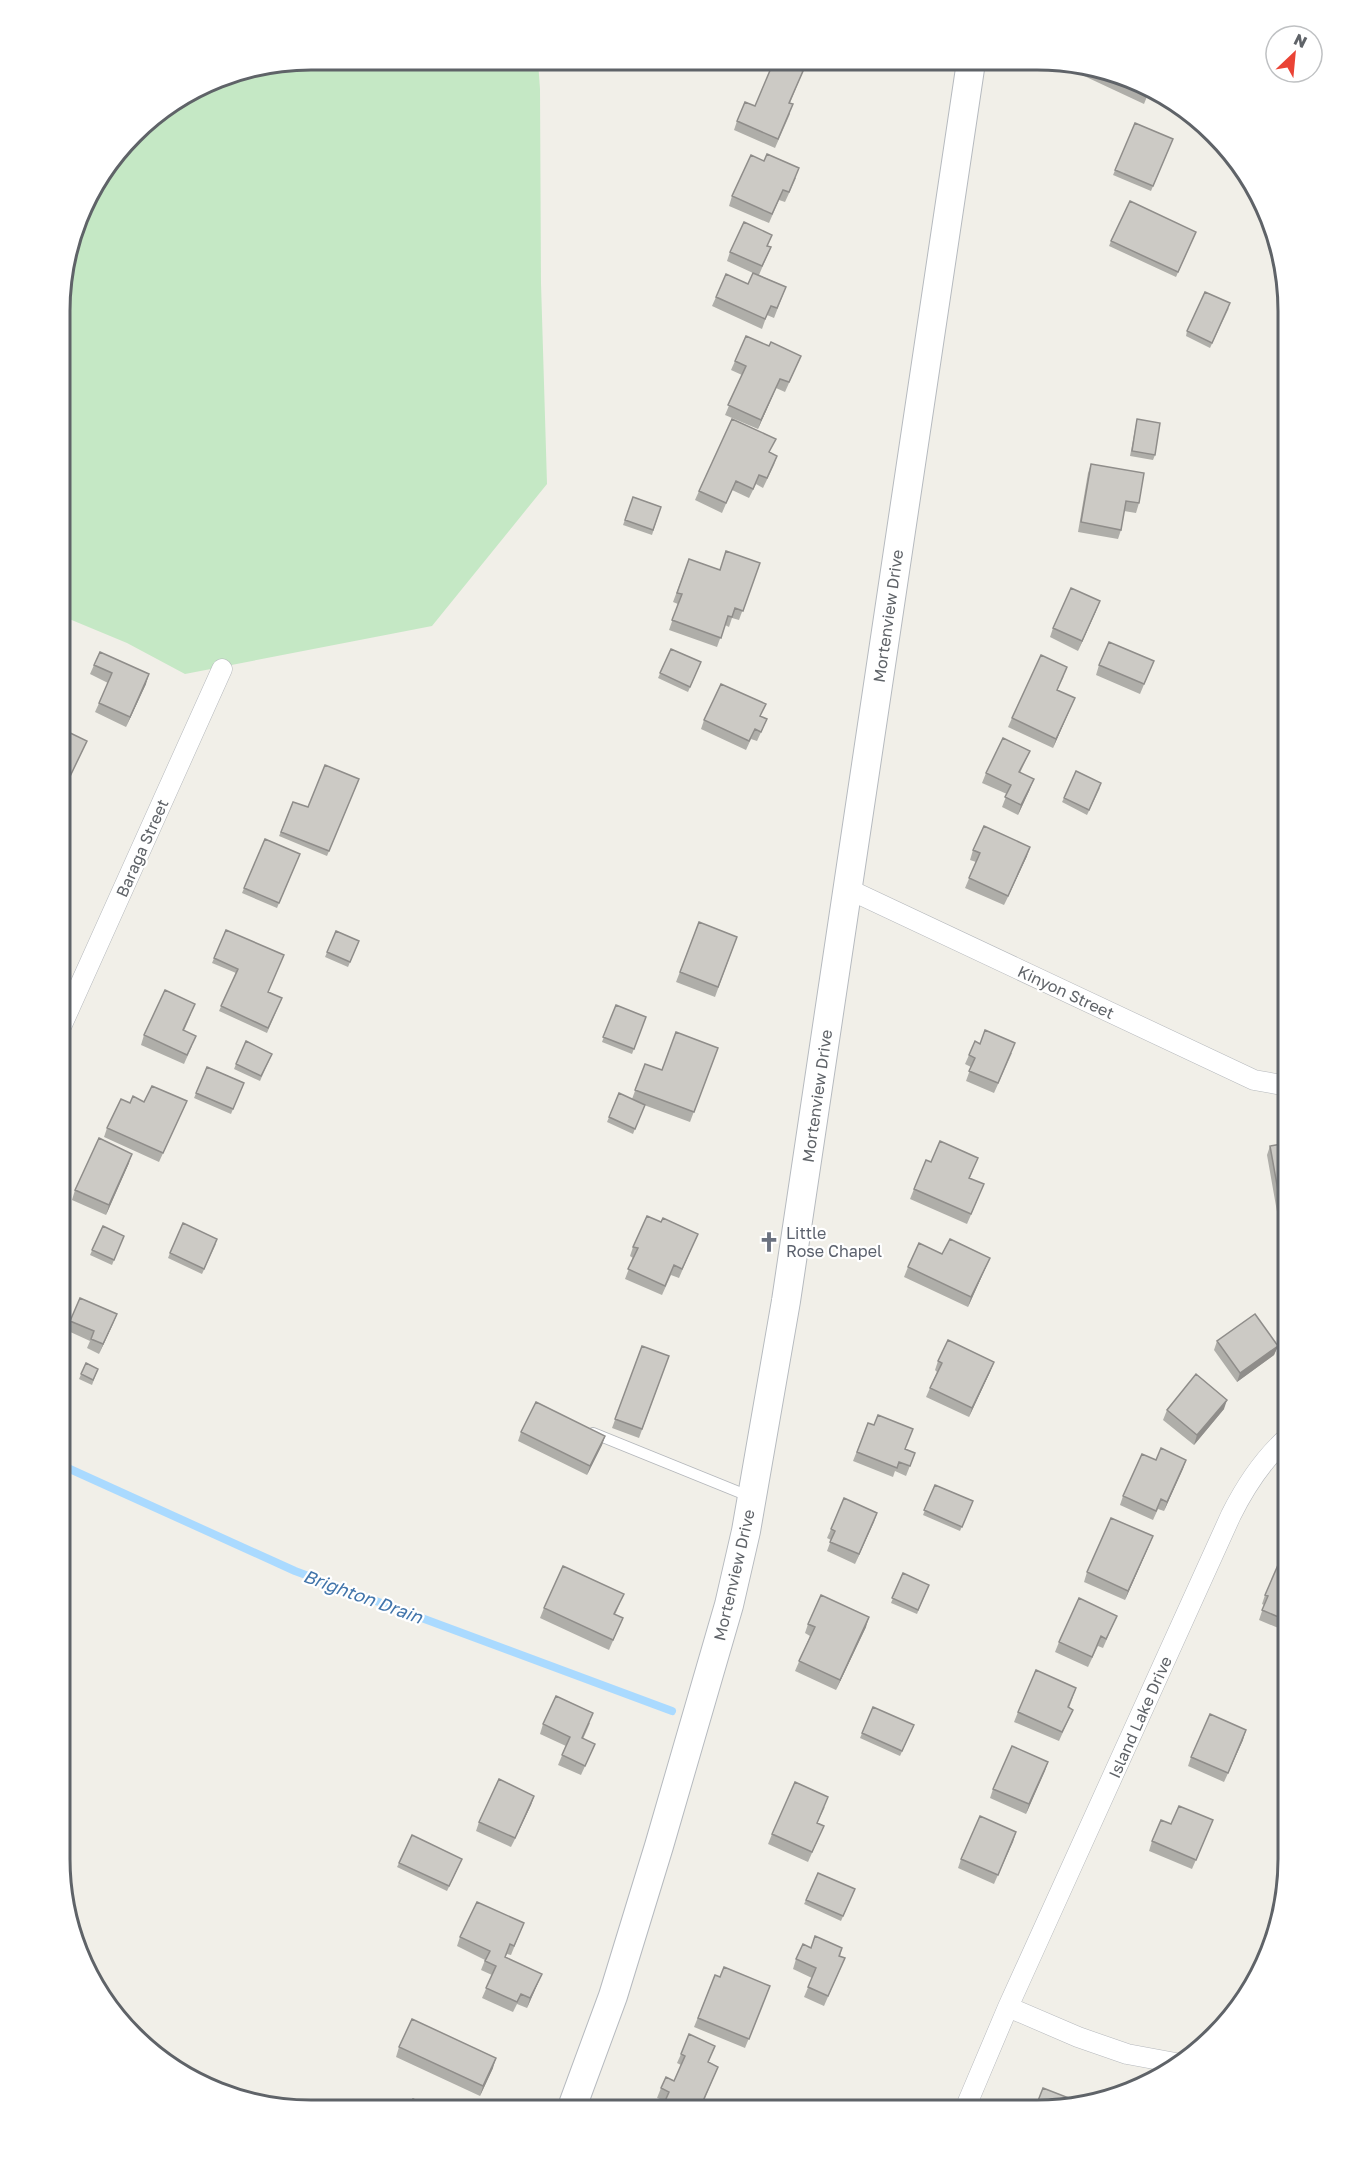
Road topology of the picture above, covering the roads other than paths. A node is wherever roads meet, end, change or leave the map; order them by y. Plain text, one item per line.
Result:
1 (969, 70) edge
2 (222, 669) dead end
3 (848, 889) junction
4 (70, 1007) edge
5 (1278, 1084) edge
6 (587, 1430) edge
7 (1278, 1447) edge
8 (751, 1497) junction
9 (1008, 2007) junction
10 (1167, 2062) edge
11 (575, 2100) edge
12 (969, 2100) edge

1 - 3 street, Mortenview Drive
2 - 4 street, Baraga Street
3 - 5 street, Kinyon Street
3 - 8 street, Mortenview Drive
6 - 8 lane
7 - 9 street, Island Lake Drive
8 - 11 street, Mortenview Drive
9 - 10 street
9 - 12 street, Island Lake Drive

